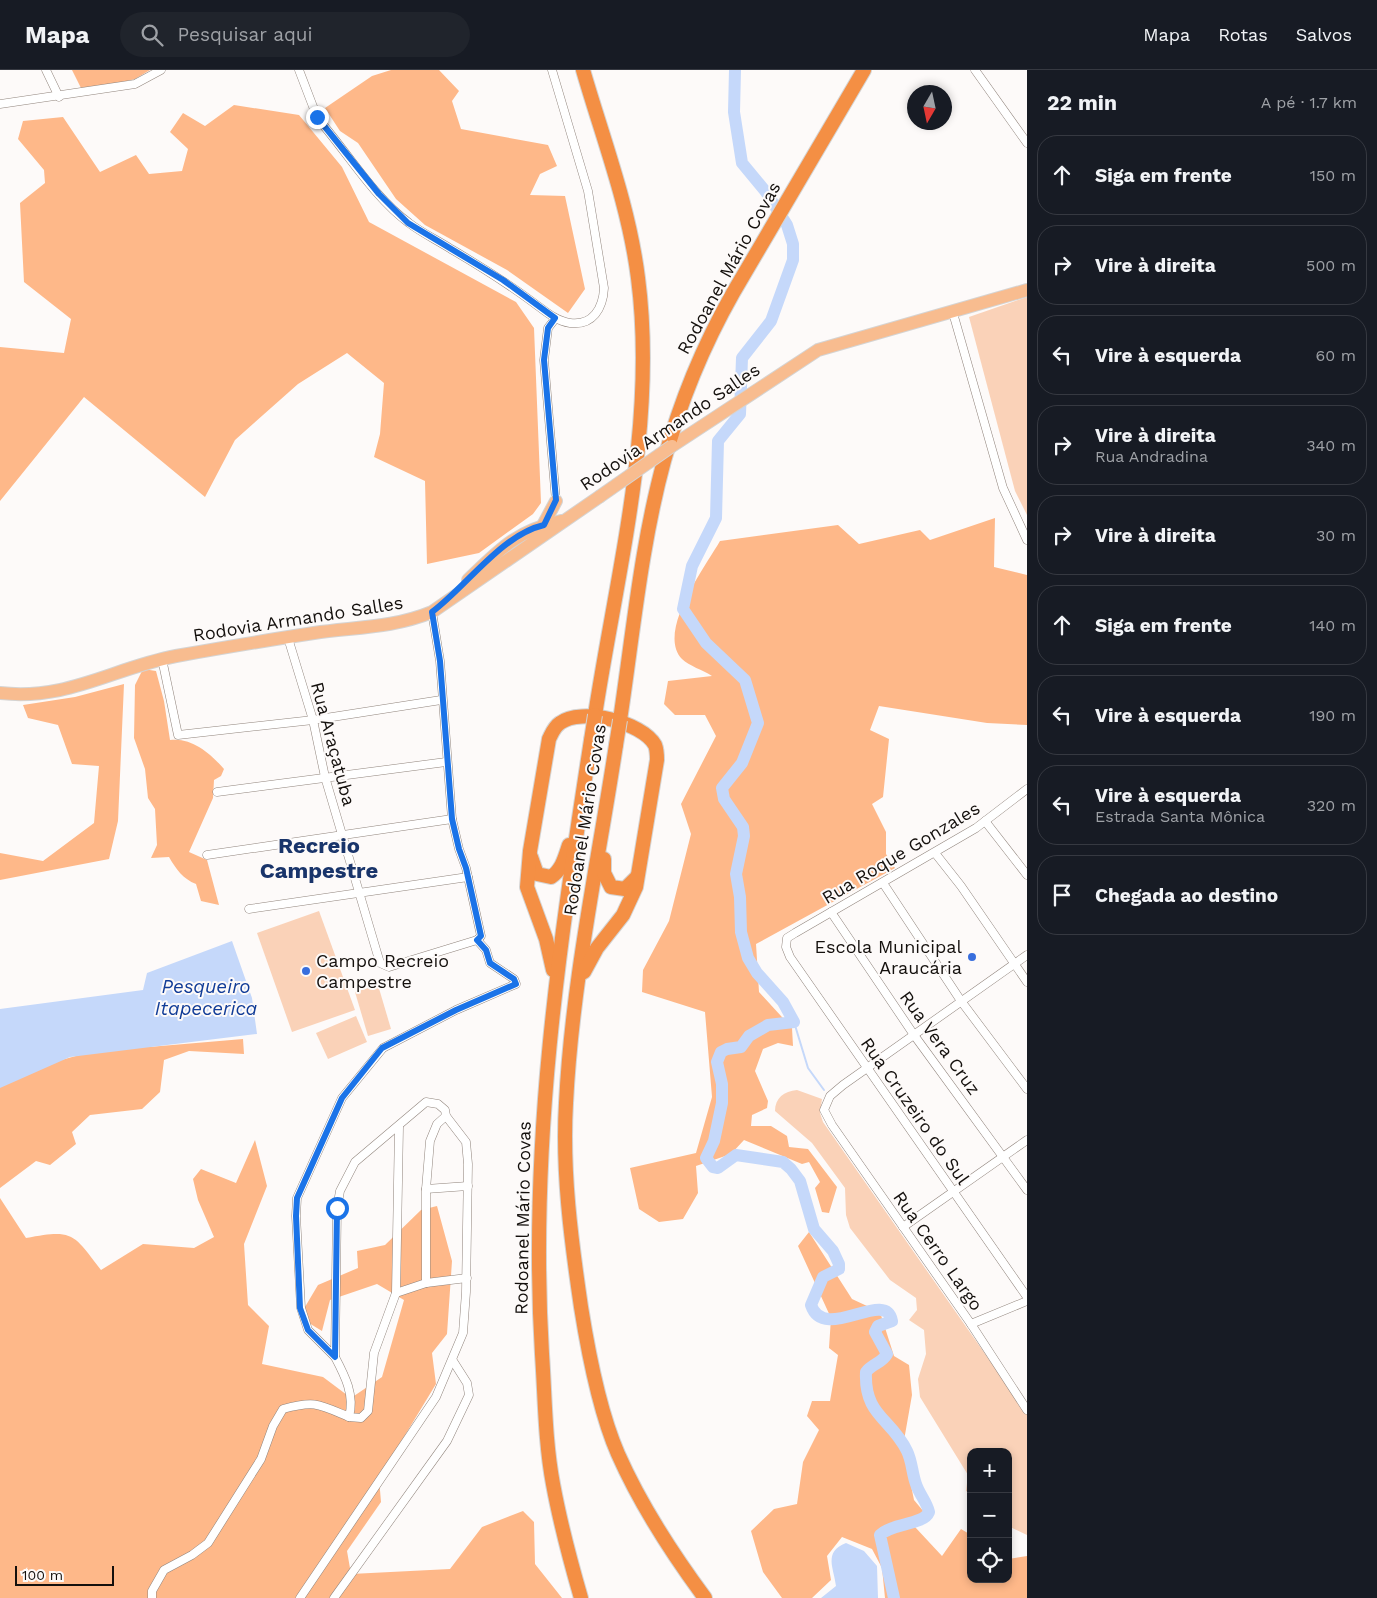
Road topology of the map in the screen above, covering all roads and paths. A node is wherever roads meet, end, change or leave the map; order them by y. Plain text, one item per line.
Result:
1 (46, 70) edge
2 (161, 70) edge
3 (299, 70) edge
4 (552, 70) edge
5 (583, 70) edge
6 (864, 70) edge
7 (975, 70) edge
8 (59, 97) junction
9 (0, 104) edge
10 (1027, 142) edge
11 (1027, 290) edge
12 (953, 313) junction
13 (555, 318) junction
14 (584, 507) junction
15 (558, 516) junction
16 (537, 540) junction
17 (1027, 540) edge
18 (454, 594) junction
19 (432, 612) junction
20 (288, 638) junction
21 (162, 659) junction
22 (0, 693) edge
23 (441, 700) junction
24 (313, 720) junction
25 (446, 762) junction
26 (325, 777) junction
27 (1027, 789) edge
28 (217, 792) dead end
29 (580, 814) junction
30 (452, 819) junction
31 (985, 821) junction
32 (604, 825) junction
33 (343, 835) junction
34 (530, 851) junction
35 (934, 853) junction
36 (207, 855) dead end
37 (639, 875) junction
38 (1027, 875) edge
39 (468, 877) junction
40 (882, 883) junction
41 (360, 893) junction
42 (249, 909) dead end
43 (831, 912) junction
44 (788, 938) joint
45 (477, 940) junction
46 (1027, 955) edge
47 (1014, 964) junction
48 (556, 980) junction
49 (579, 981) junction
50 (1027, 982) edge
51 (961, 1001) junction
52 (914, 1035) junction
53 (866, 1069) junction
54 (1027, 1089) edge
55 (446, 1116) junction
56 (399, 1127) junction
57 (1027, 1140) edge
58 (1004, 1156) junction
59 (468, 1186) junction
60 (426, 1189) junction
61 (1027, 1190) edge
62 (954, 1192) junction
63 (903, 1227) junction
64 (467, 1278) junction
65 (426, 1283) junction
66 (396, 1293) junction
67 (1027, 1297) edge
68 (1027, 1301) edge
69 (971, 1324) junction
70 (335, 1357) junction
71 (453, 1361) junction
72 (1026, 1405) edge
73 (349, 1416) junction
74 (152, 1598) edge
75 (300, 1598) edge
76 (334, 1598) edge
77 (581, 1598) edge
78 (705, 1598) edge

1 - 8 street
2 - 8 street
3 - 13 street
4 - 13 street
5 - 29 highway, Rodoanel Mário Covas, bridge
6 - 32 highway, Rodoanel Mário Covas, bridge
7 - 10 street
8 - 9 street
11 - 12 main road, Rodovia Armando Salles
12 - 14 main road, Rodovia Armando Salles, bridge
12 - 17 street
13 - 15 street
14 - 15 main road, Rodovia Armando Salles
14 - 15 main road
15 - 16 main road
15 - 16 main road, Rodovia Armando Salles
15 - 18 main road
16 - 18 main road, Rodovia Armando Salles
18 - 19 main road, Rodovia Armando Salles
19 - 20 main road, Rodovia Armando Salles
19 - 23 street
20 - 21 main road, Rodovia Armando Salles
20 - 24 street, Rua Araçatuba
21 - 22 main road, Rodovia Armando Salles
21 - 24 street
23 - 24 street
23 - 25 street
24 - 26 street, Rua Araçatuba
25 - 26 street
25 - 30 street
26 - 28 street
26 - 33 street, Rua Araçatuba
27 - 31 street, Rua Roque Gonzales
29 - 34 highway
29 - 48 highway, Rodoanel Mário Covas
30 - 33 street
30 - 39 street
31 - 35 street, Rua Roque Gonzales
31 - 38 street
32 - 37 highway
32 - 49 highway, Rodoanel Mário Covas
33 - 36 street
33 - 41 street, Rua Araçatuba
34 - 37 highway
34 - 48 highway
35 - 40 street, Rua Roque Gonzales
35 - 47 street
37 - 49 highway
39 - 41 street
39 - 45 street
40 - 43 street, Rua Roque Gonzales
40 - 51 street
41 - 42 street
41 - 45 street, Rua Araçatuba
43 - 44 street, Rua Roque Gonzales
43 - 52 street, Rua Vera Cruz
44 - 53 street, Rua Cruzeiro do Sul
45 - 70 street
46 - 47 street
47 - 50 street
47 - 51 street
48 - 77 highway, Rodoanel Mário Covas
49 - 78 highway, Rodoanel Mário Covas
51 - 52 street
51 - 54 street
52 - 53 street
52 - 58 street, Rua Vera Cruz
53 - 62 street, Rua Cruzeiro do Sul
53 - 63 street, Rua Cerro Largo
55 - 56 street
55 - 59 street
55 - 60 street
56 - 66 street
56 - 70 street
57 - 58 street
58 - 61 street, Rua Vera Cruz
58 - 62 street
59 - 60 street
59 - 64 street
60 - 65 street
62 - 63 street
62 - 67 street, Rua Cruzeiro do Sul
63 - 69 street, Rua Cerro Largo
64 - 65 street
64 - 71 street
65 - 66 street
66 - 73 street
68 - 69 street
69 - 72 street, Rua Cerro Largo
70 - 73 street
71 - 75 street
71 - 76 street
73 - 74 street

